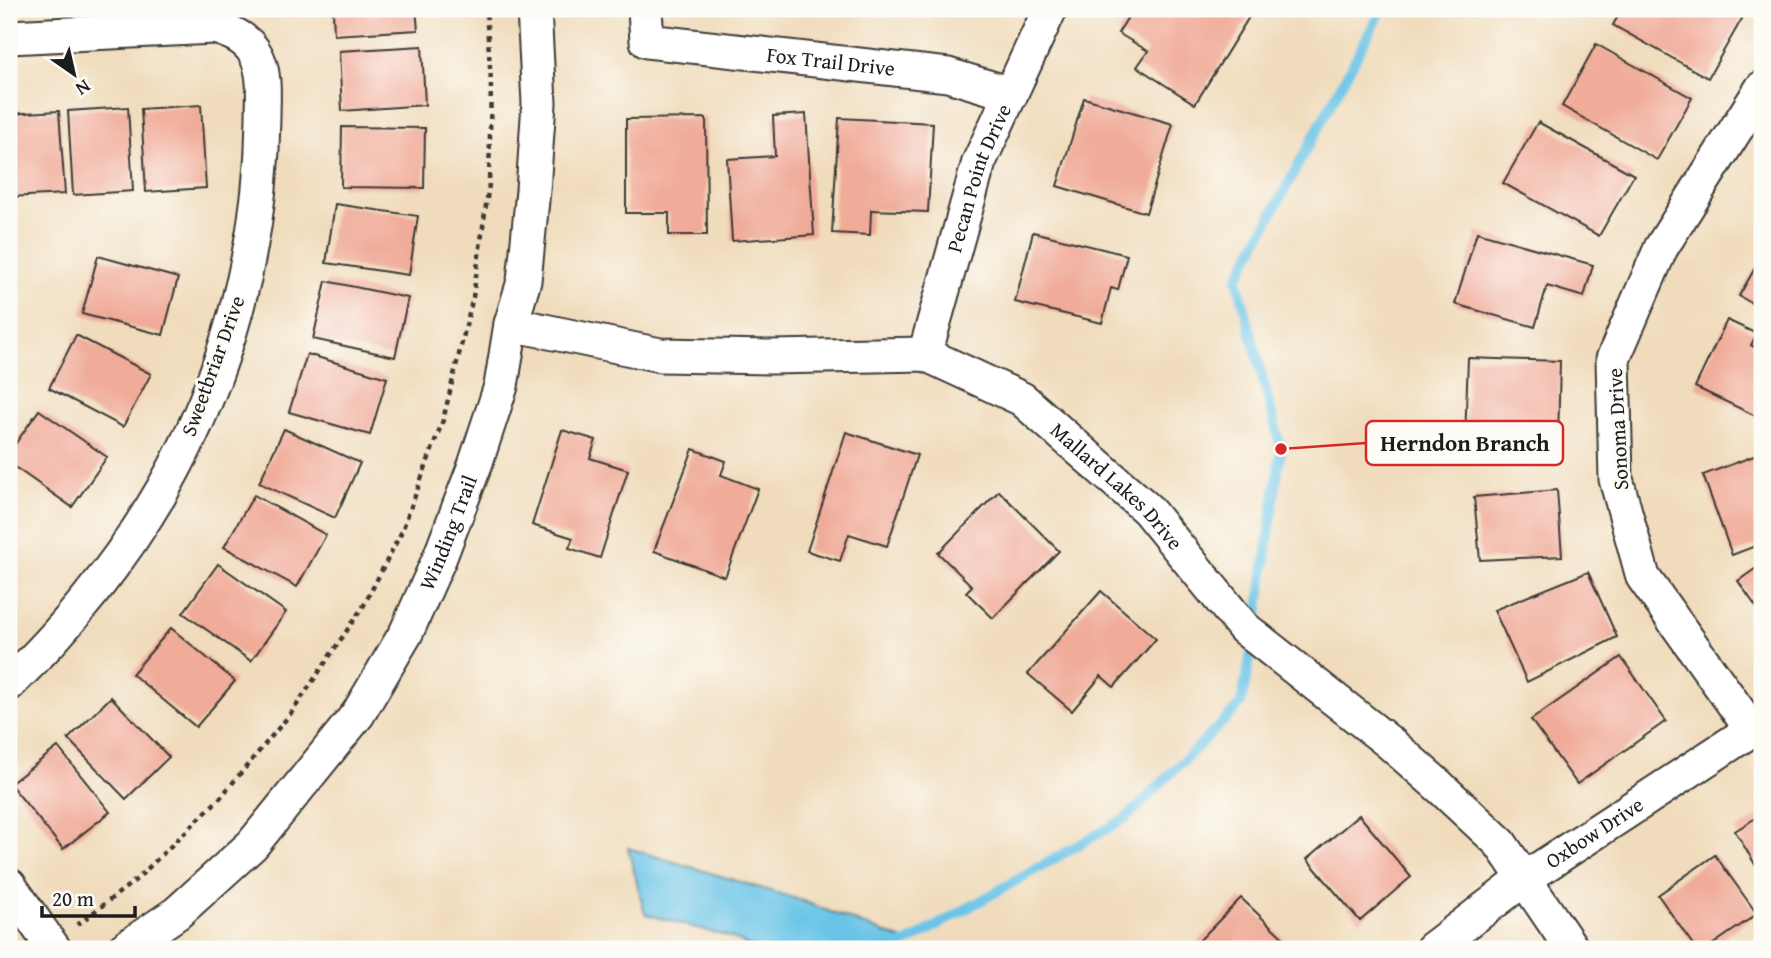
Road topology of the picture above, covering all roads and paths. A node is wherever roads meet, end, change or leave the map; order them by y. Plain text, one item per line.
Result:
1 (486, 9) edge
2 (534, 9) edge
3 (645, 9) edge
4 (1050, 9) edge
5 (9, 37) edge
6 (1762, 88) edge
7 (1011, 94) junction
8 (511, 324) junction
9 (925, 354) junction
10 (9, 684) edge
11 (1757, 727) edge
12 (1524, 879) junction
13 (9, 885) edge
14 (53, 947) edge
15 (124, 949) edge
16 (1432, 949) edge
17 (1572, 949) edge

1 - 14 path
2 - 8 street, Winding Trail
3 - 7 street, Fox Trail Drive
4 - 7 street, Pecan Point Drive
5 - 10 street, Sweetbriar Drive
6 - 11 street, Sonoma Drive
7 - 9 street, Pecan Point Drive
8 - 9 street, Mallard Lakes Drive
8 - 15 street, Winding Trail
9 - 12 street, Mallard Lakes Drive
11 - 12 street, Oxbow Drive
12 - 16 street, Oxbow Drive
12 - 17 street, Mallard Lakes Drive
13 - 14 street

